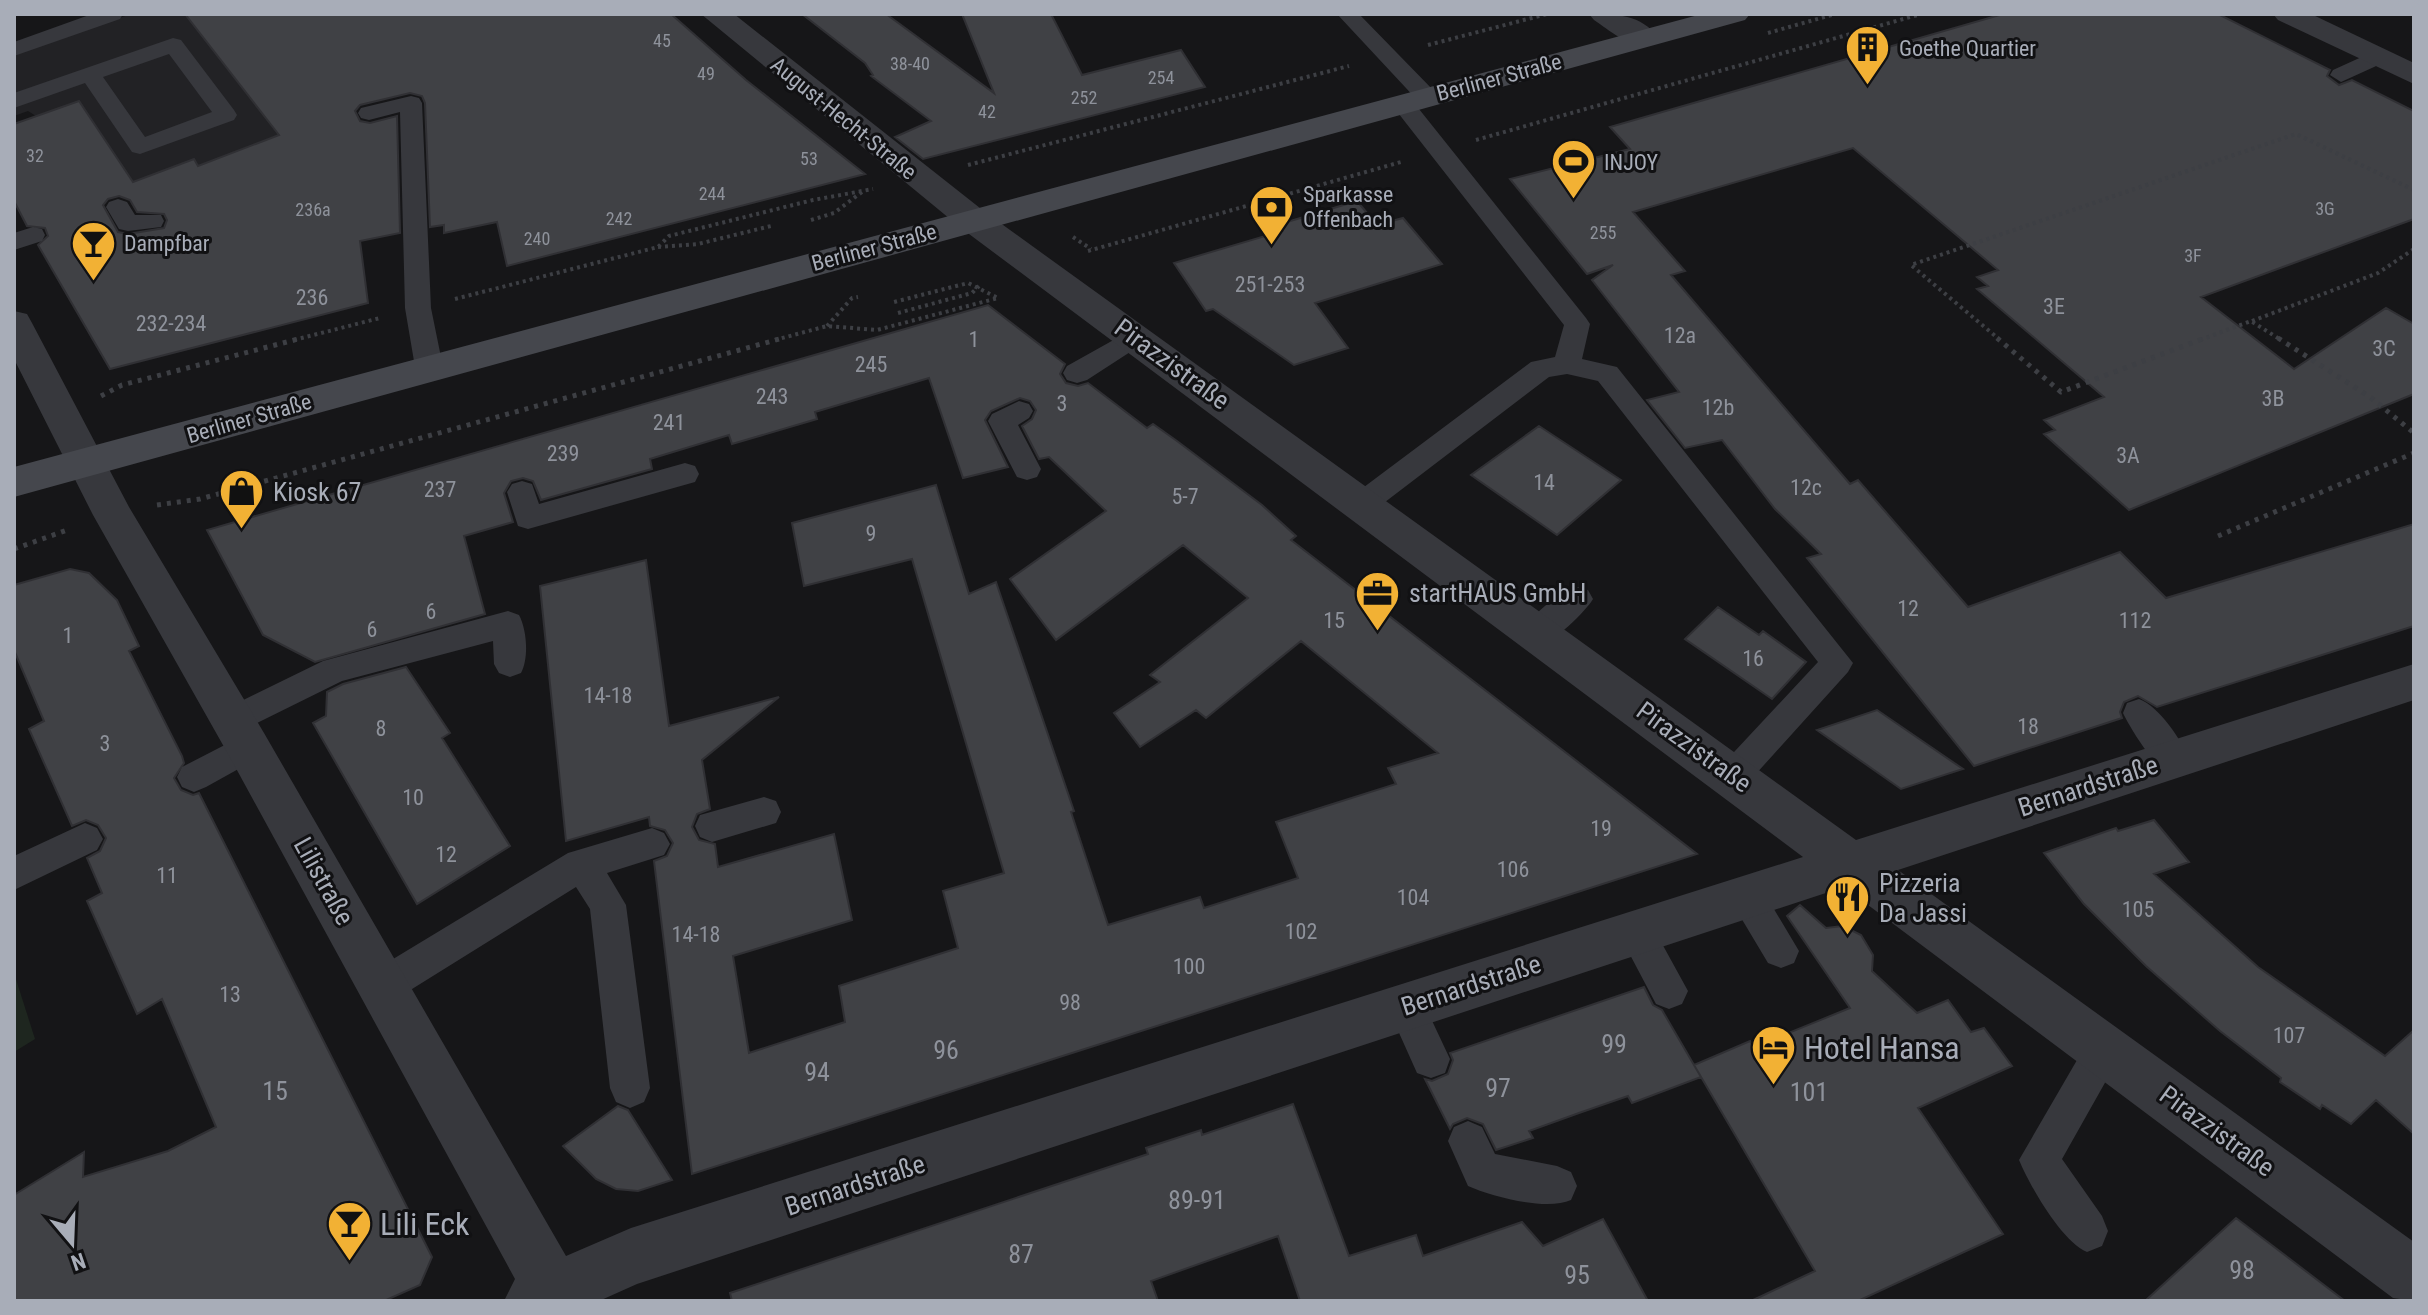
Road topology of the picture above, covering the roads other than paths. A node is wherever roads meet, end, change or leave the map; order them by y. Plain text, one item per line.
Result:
1 (112, 14) edge
2 (716, 14) edge
3 (1348, 14) edge
4 (1604, 14) edge
5 (1735, 14) edge
6 (2288, 14) edge
7 (1643, 38) junction
8 (14, 49) edge
9 (2377, 57) junction
10 (90, 74) junction
11 (2341, 75) dead end
12 (2414, 75) edge
13 (1415, 100) junction
14 (14, 101) edge
15 (369, 113) dead end
16 (118, 207) dead end
17 (973, 220) junction
18 (152, 221) dead end
19 (14, 323) edge
20 (1135, 337) junction
21 (1567, 365) junction
22 (429, 367) junction
23 (1077, 373) dead end
24 (1019, 411) dead end
25 (87, 463) junction
26 (1027, 469) dead end
27 (685, 474) dead end
28 (14, 482) edge
29 (522, 492) dead end
30 (1362, 504) junction
31 (1577, 599) dead end
32 (1538, 632) junction
33 (510, 664) dead end
34 (2414, 682) edge
35 (2139, 713) dead end
36 (240, 734) junction
37 (2173, 759) junction
38 (1733, 776) junction
39 (194, 777) dead end
40 (764, 812) dead end
41 (712, 826) dead end
42 (85, 839) dead end
43 (652, 844) dead end
44 (1851, 862) junction
45 (581, 864) junction
46 (14, 874) edge
47 (1746, 896) junction
48 (1636, 932) junction
49 (1781, 951) dead end
50 (383, 986) junction
51 (1669, 991) dead end
52 (1406, 1006) junction
53 (2105, 1049) junction
54 (1431, 1059) dead end
55 (630, 1088) dead end
56 (1468, 1141) dead end
57 (1557, 1186) dead end
58 (2087, 1231) dead end
59 (2414, 1277) edge
60 (549, 1298) edge

1 - 8 lane
2 - 17 street, August-Hecht-Straße
3 - 13 lane
4 - 7 street
5 - 7 main road, Berliner Straße
6 - 9 street
7 - 13 main road, Berliner Straße
9 - 11 lane
9 - 12 street
10 - 10 lane
10 - 14 lane
13 - 17 main road, Berliner Straße
13 - 21 lane
15 - 22 lane
16 - 18 lane
17 - 20 street, Pirazzistraße
17 - 22 main road, Berliner Straße
19 - 25 street, Lilistraße
20 - 23 lane
20 - 30 street, Pirazzistraße
21 - 30 lane
21 - 38 lane
22 - 25 main road, Berliner Straße
24 - 26 lane
25 - 28 main road, Berliner Straße
25 - 36 street, Lilistraße
27 - 29 lane
30 - 32 street, Pirazzistraße
31 - 32 lane
32 - 38 street, Pirazzistraße
33 - 36 lane
34 - 37 street, Bernardstraße
35 - 37 lane
36 - 39 lane
36 - 50 street, Lilistraße
37 - 44 street, Bernardstraße
38 - 44 street, Pirazzistraße
40 - 41 lane
42 - 46 lane
43 - 45 lane
44 - 47 street, Bernardstraße
44 - 53 street, Pirazzistraße
45 - 50 lane
45 - 55 lane
47 - 48 street, Bernardstraße
47 - 49 lane
48 - 51 lane
48 - 52 street, Bernardstraße
50 - 60 street, Lilistraße
52 - 54 lane
52 - 60 street, Bernardstraße
53 - 58 lane
53 - 59 street, Pirazzistraße
56 - 57 lane

